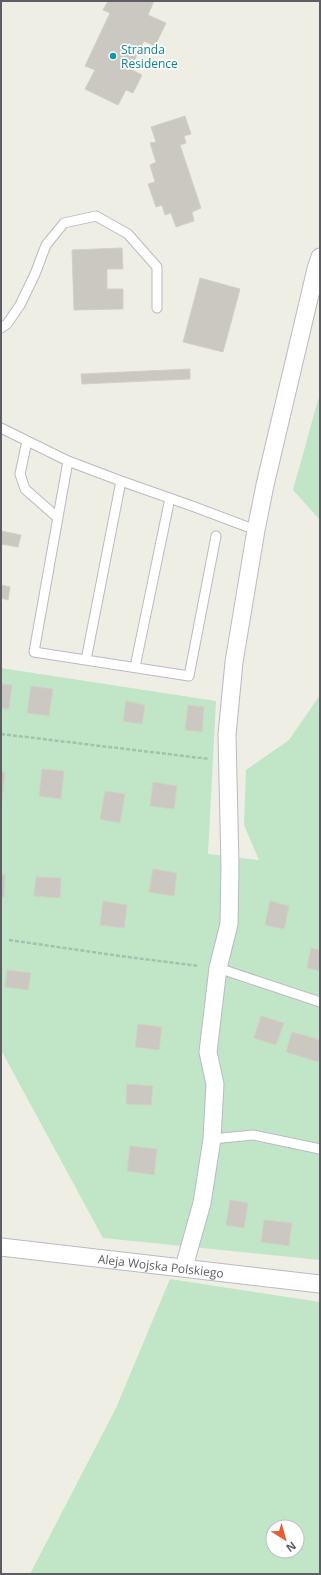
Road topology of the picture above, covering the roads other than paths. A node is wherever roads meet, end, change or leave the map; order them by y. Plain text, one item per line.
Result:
1 (320, 257) edge
2 (157, 308) dead end
3 (1, 328) edge
4 (1, 428) edge
5 (28, 441) junction
6 (68, 461) junction
7 (121, 482) junction
8 (170, 498) junction
9 (58, 518) junction
10 (256, 530) junction
11 (216, 536) dead end
12 (86, 660) junction
13 (135, 667) junction
14 (218, 968) junction
15 (320, 1002) edge
16 (212, 1138) junction
17 (320, 1149) edge
18 (1, 1247) edge
19 (184, 1267) junction
20 (320, 1284) edge

1 - 10 street
2 - 3 lane
4 - 5 lane
5 - 6 lane
5 - 9 lane
6 - 7 lane
6 - 9 lane
7 - 8 lane
7 - 12 lane
8 - 10 lane
8 - 13 lane
9 - 12 lane
10 - 14 street
11 - 13 lane
12 - 13 lane
14 - 15 lane
14 - 16 street
16 - 17 lane
16 - 19 street
18 - 19 street, Aleja Wojska Polskiego
19 - 20 street, Aleja Wojska Polskiego

